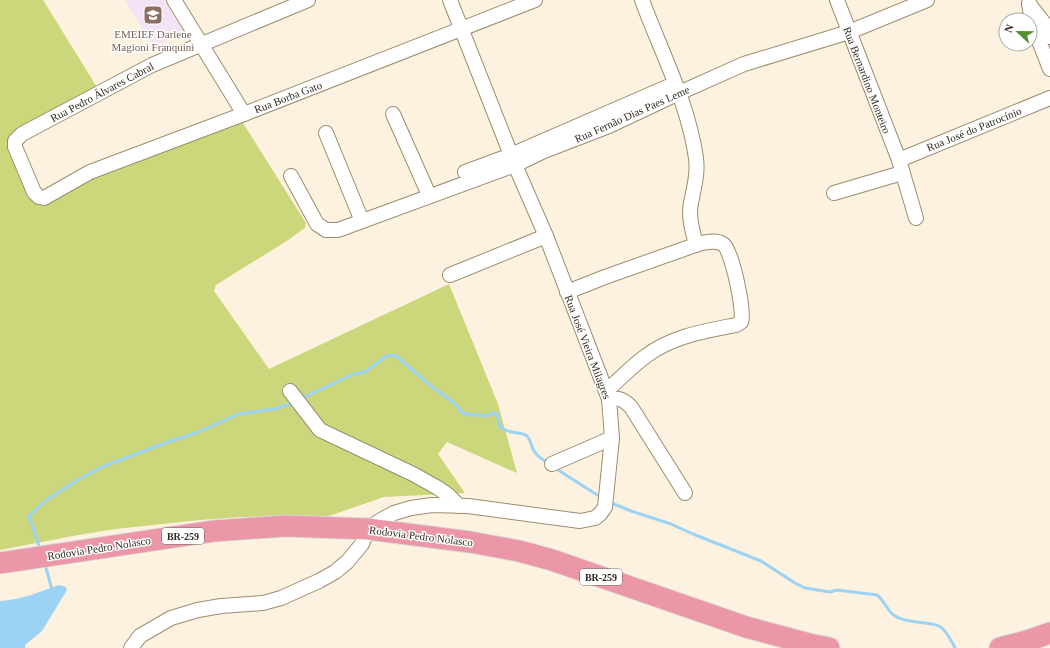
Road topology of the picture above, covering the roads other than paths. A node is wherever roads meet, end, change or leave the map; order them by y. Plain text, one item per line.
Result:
1 (174, 0) edge
2 (308, 0) edge
3 (450, 0) edge
4 (535, 0) edge
5 (642, 0) edge
6 (837, 0) edge
7 (927, 0) edge
8 (1028, 2) edge
9 (462, 29) junction
10 (848, 32) junction
11 (1050, 37) edge
12 (201, 44) junction
13 (1050, 69) edge
14 (677, 88) junction
15 (1050, 98) edge
16 (244, 114) junction
17 (393, 114) dead end
18 (326, 133) dead end
19 (513, 160) junction
20 (900, 166) junction
21 (291, 176) dead end
22 (427, 191) junction
23 (834, 193) dead end
24 (44, 198) joint
25 (916, 218) dead end
26 (362, 221) junction
27 (546, 236) junction
28 (696, 245) junction
29 (450, 274) dead end
30 (567, 292) junction
31 (290, 391) dead end
32 (608, 394) junction
33 (612, 438) junction
34 (552, 464) dead end
35 (685, 493) dead end
36 (459, 506) junction
37 (368, 529) junction
38 (0, 562) edge
39 (1050, 634) edge
40 (131, 648) edge
41 (829, 648) edge
42 (1000, 648) edge

1 - 12 street
2 - 12 street, Rua Pedro Álvares Cabral
3 - 9 street, Rua José Vieira Milagres
4 - 9 street, Rua Borba Gato
5 - 14 street
6 - 10 street, Rua Bernardino Monteiro
7 - 10 street, Rua Fernão Dias Paes Leme
8 - 11 street
8 - 13 street
9 - 16 street, Rua Borba Gato
9 - 19 street, Rua José Vieira Milagres
10 - 14 street, Rua Fernão Dias Paes Leme
10 - 20 street, Rua Bernardino Monteiro
12 - 16 street
12 - 24 street, Rua Pedro Álvares Cabral
14 - 19 street, Rua Fernão Dias Paes Leme
14 - 28 street
15 - 20 street, Rua José do Patrocínio
16 - 24 street, Rua Borba Gato
17 - 22 street
18 - 26 street
19 - 22 street, Rua Fernão Dias Paes Leme
19 - 27 street, Rua José Vieira Milagres
20 - 23 street, Rua José do Patrocínio
20 - 25 street, Rua Bernardino Monteiro
21 - 26 street, Rua Fernão Dias Paes Leme
22 - 26 street, Rua Fernão Dias Paes Leme
27 - 29 street
27 - 30 street, Rua José Vieira Milagres
28 - 30 street
28 - 32 street
30 - 32 street, Rua José Vieira Milagres
31 - 36 street
32 - 33 street, Rua José Vieira Milagres
32 - 35 street
33 - 34 street
33 - 36 street, Rua José Vieira Milagres
36 - 37 street, Rua José Vieira Milagres
37 - 38 highway, Rodovia Pedro Nolasco / BR-259
37 - 40 street
37 - 41 highway, Rodovia Pedro Nolasco / BR-259
39 - 42 highway

